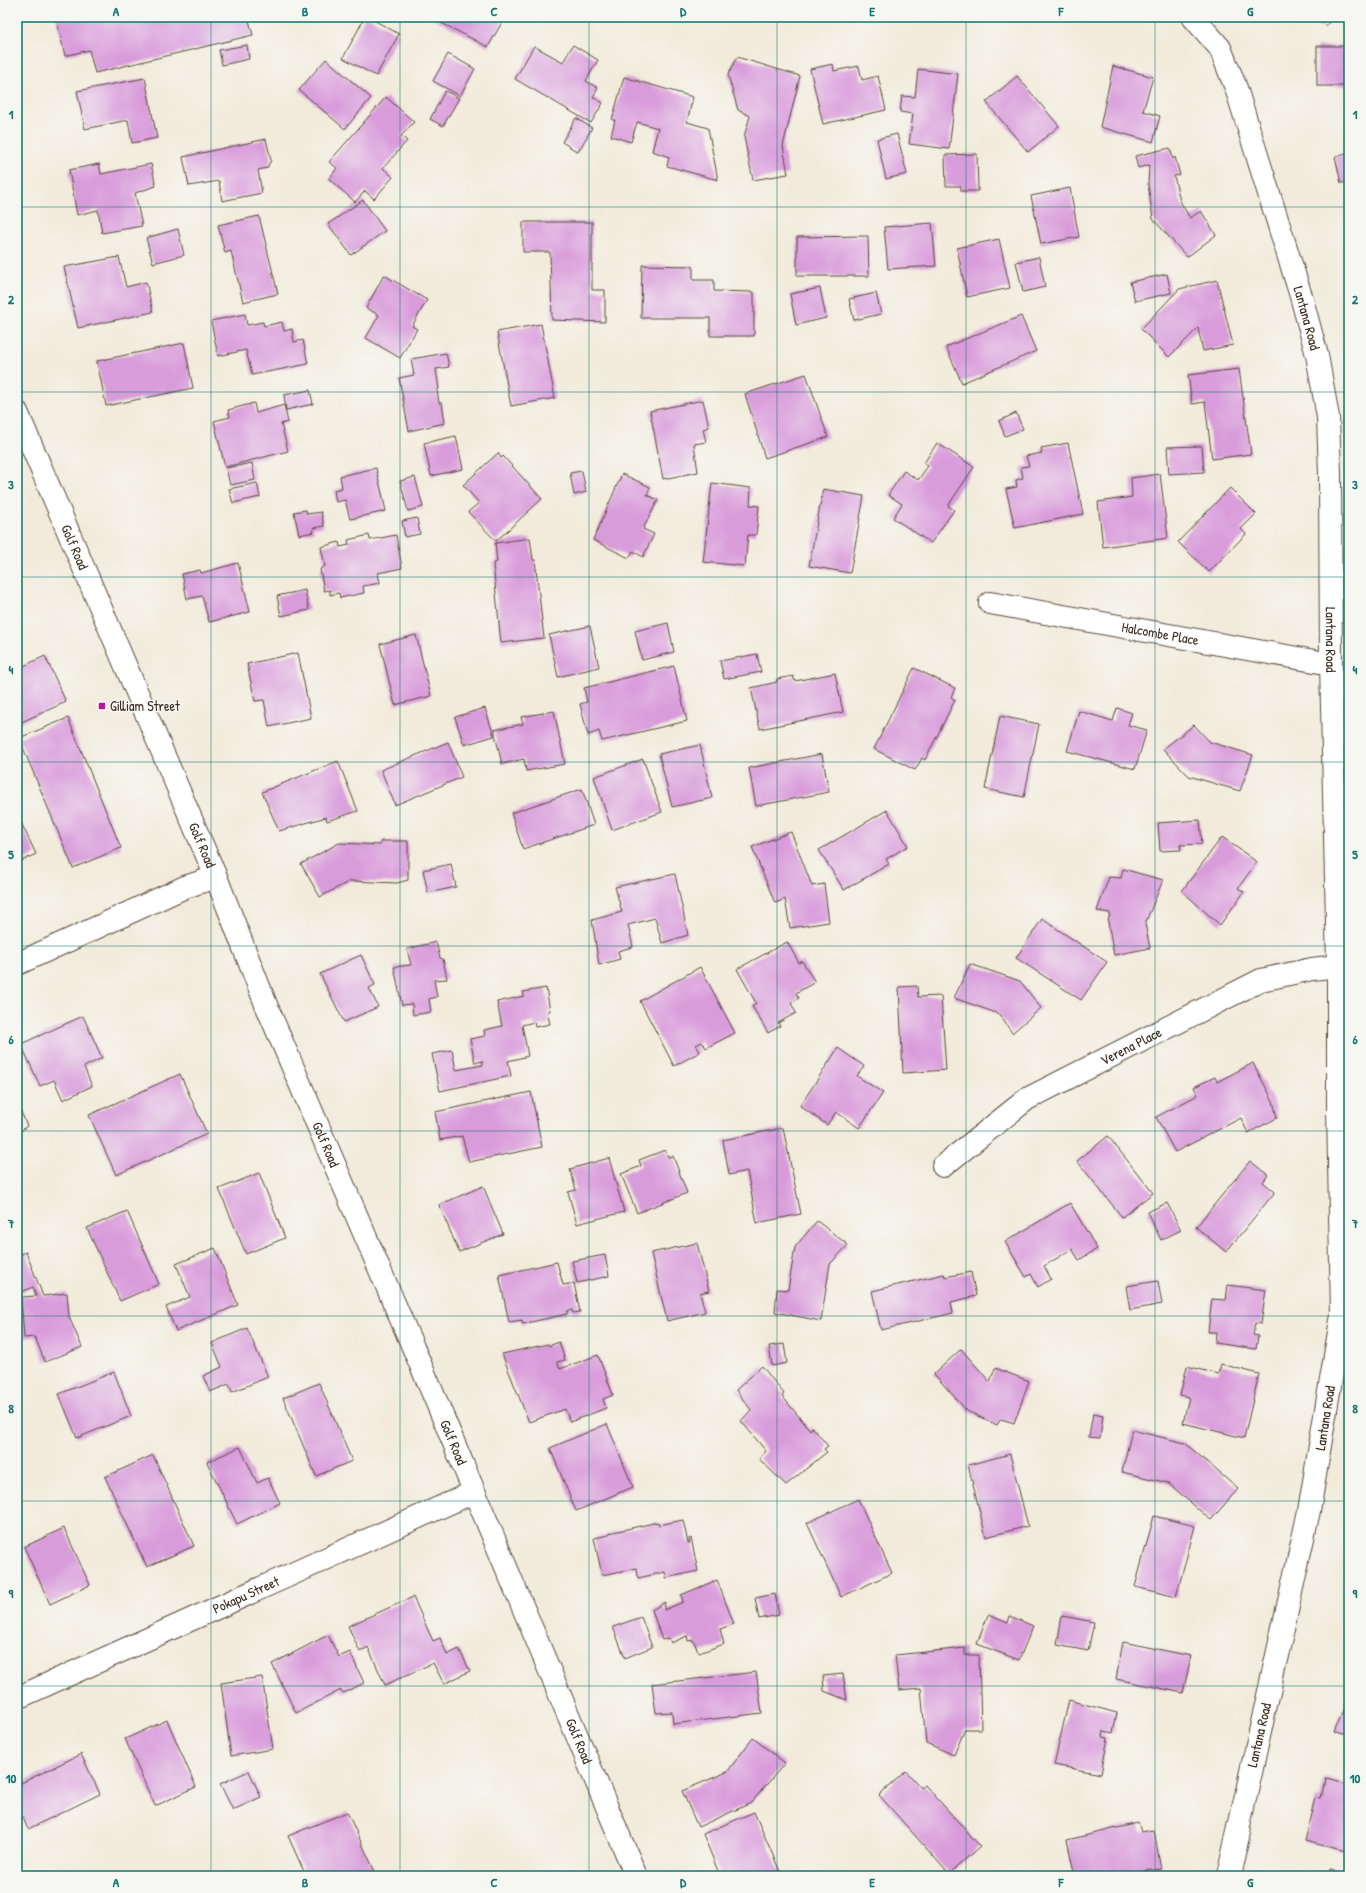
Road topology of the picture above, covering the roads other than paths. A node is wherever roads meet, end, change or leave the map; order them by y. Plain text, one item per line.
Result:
1 (1193, 17) edge
2 (17, 412) edge
3 (990, 603) dead end
4 (1331, 664) junction
5 (216, 877) junction
6 (17, 964) edge
7 (1338, 966) junction
8 (943, 1166) dead end
9 (474, 1492) junction
10 (17, 1698) edge
11 (636, 1876) edge
12 (1228, 1876) edge

1 - 4 street, Lantana Road
2 - 5 street, Golf Road
3 - 4 street, Halcombe Place
4 - 7 street, Lantana Road
5 - 6 street
5 - 9 street, Golf Road
7 - 8 street, Verena Place
7 - 12 street, Lantana Road
9 - 10 street, Pokapu Street
9 - 11 street, Golf Road

